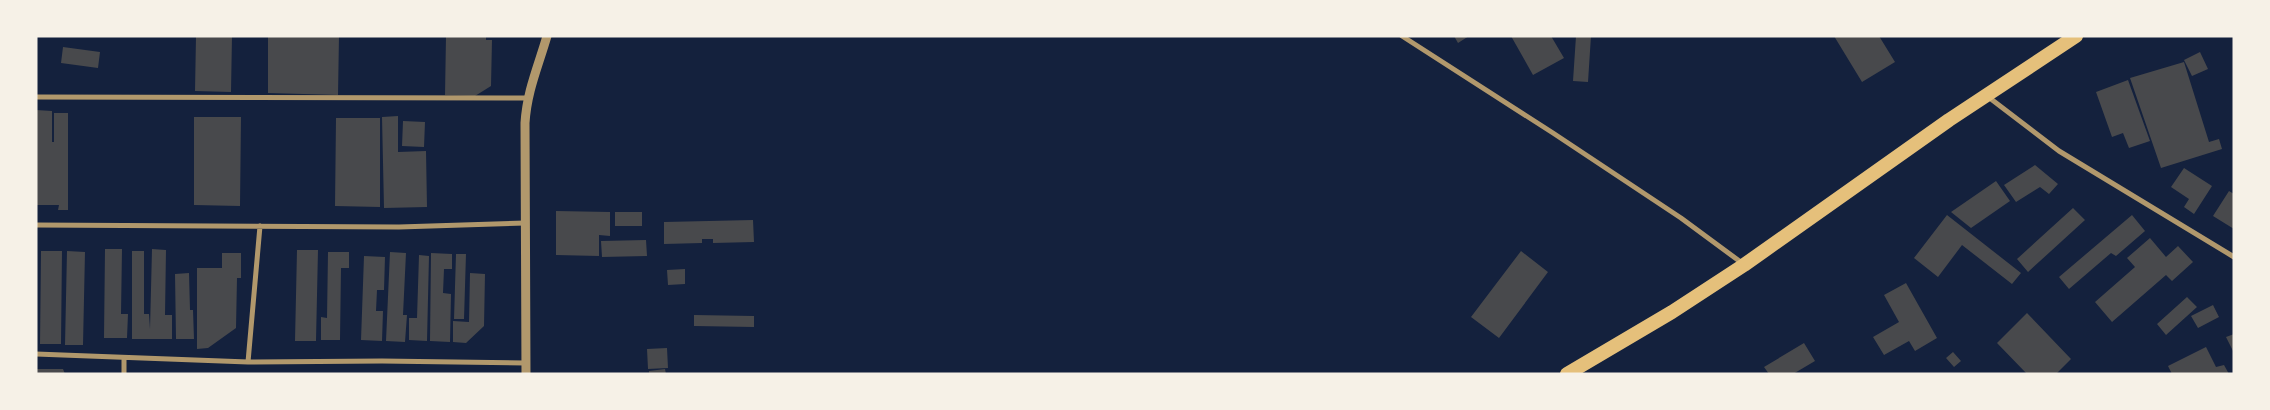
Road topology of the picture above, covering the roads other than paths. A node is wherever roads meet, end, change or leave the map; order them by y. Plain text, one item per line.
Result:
1 (547, 36) edge
2 (1402, 36) edge
3 (2076, 36) edge
4 (1986, 95) junction
5 (36, 97) edge
6 (527, 98) junction
7 (525, 223) junction
8 (36, 226) edge
9 (260, 226) junction
10 (2234, 257) edge
11 (1744, 265) junction
12 (36, 354) edge
13 (124, 358) junction
14 (248, 362) junction
15 (526, 363) junction
16 (124, 374) edge
17 (526, 374) edge
18 (1567, 374) edge

1 - 6 street
2 - 11 street
3 - 4 highway
4 - 10 street
4 - 11 highway
5 - 6 street
6 - 7 street
7 - 9 street
7 - 15 street
8 - 9 street
9 - 14 street
11 - 18 highway
12 - 13 street
13 - 14 street
13 - 16 street
14 - 15 street
15 - 17 street

